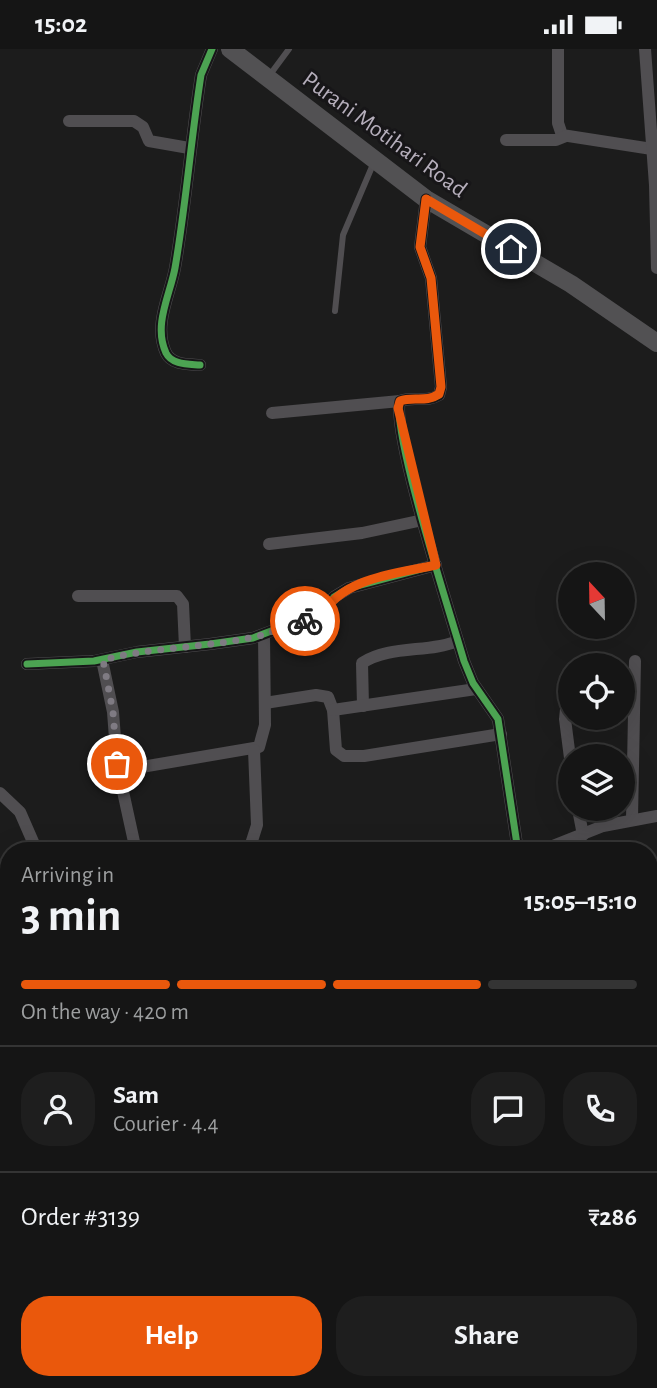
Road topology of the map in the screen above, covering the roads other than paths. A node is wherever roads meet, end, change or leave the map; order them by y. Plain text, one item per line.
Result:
1 (212, 49) edge
2 (230, 49) edge
3 (289, 49) edge
4 (558, 49) edge
5 (645, 49) edge
6 (268, 78) junction
7 (69, 121) dead end
8 (566, 136) junction
9 (506, 139) dead end
10 (189, 148) junction
11 (652, 149) junction
12 (375, 161) junction
13 (426, 199) junction
14 (657, 213) edge
15 (657, 268) edge
16 (335, 311) dead end
17 (657, 343) edge
18 (200, 365) dead end
19 (400, 401) junction
20 (272, 413) dead end
21 (423, 520) junction
22 (269, 544) dead end
23 (436, 565) junction
24 (78, 596) dead end
25 (264, 635) junction
26 (458, 641) junction
27 (185, 647) junction
28 (103, 660) junction
29 (27, 664) dead end
30 (476, 689) junction
31 (265, 703) junction
32 (363, 706) junction
33 (333, 710) junction
34 (501, 734) junction
35 (254, 750) junction
36 (118, 771) junction
37 (0, 793) edge
38 (657, 816) edge
39 (635, 819) edge
40 (581, 821) edge
41 (626, 821) edge
42 (583, 835) junction
43 (33, 842) edge
44 (134, 842) edge
45 (252, 842) edge
46 (517, 842) edge
47 (564, 842) edge

1 - 10 street
2 - 6 main road, Purani Motihari Road
3 - 6 lane
4 - 8 street
5 - 11 street
6 - 12 main road, Purani Motihari Road
7 - 10 street
8 - 9 street
8 - 11 street
10 - 18 street
11 - 14 street
12 - 13 main road, Purani Motihari Road
12 - 16 lane
13 - 17 main road, Purani Motihari Road
13 - 19 street
14 - 15 street
19 - 20 street
19 - 21 street
21 - 22 street
21 - 23 street
23 - 25 street
23 - 26 street
24 - 27 street
25 - 27 street
25 - 31 street
26 - 30 street
26 - 32 street
27 - 28 street
28 - 29 street
28 - 36 street
30 - 32 street
30 - 34 street
31 - 33 street
31 - 35 street
32 - 33 street
33 - 34 street
34 - 46 street
35 - 36 street
35 - 45 street
36 - 44 street
37 - 43 street
38 - 39 street
40 - 42 street
41 - 42 street
42 - 47 street

